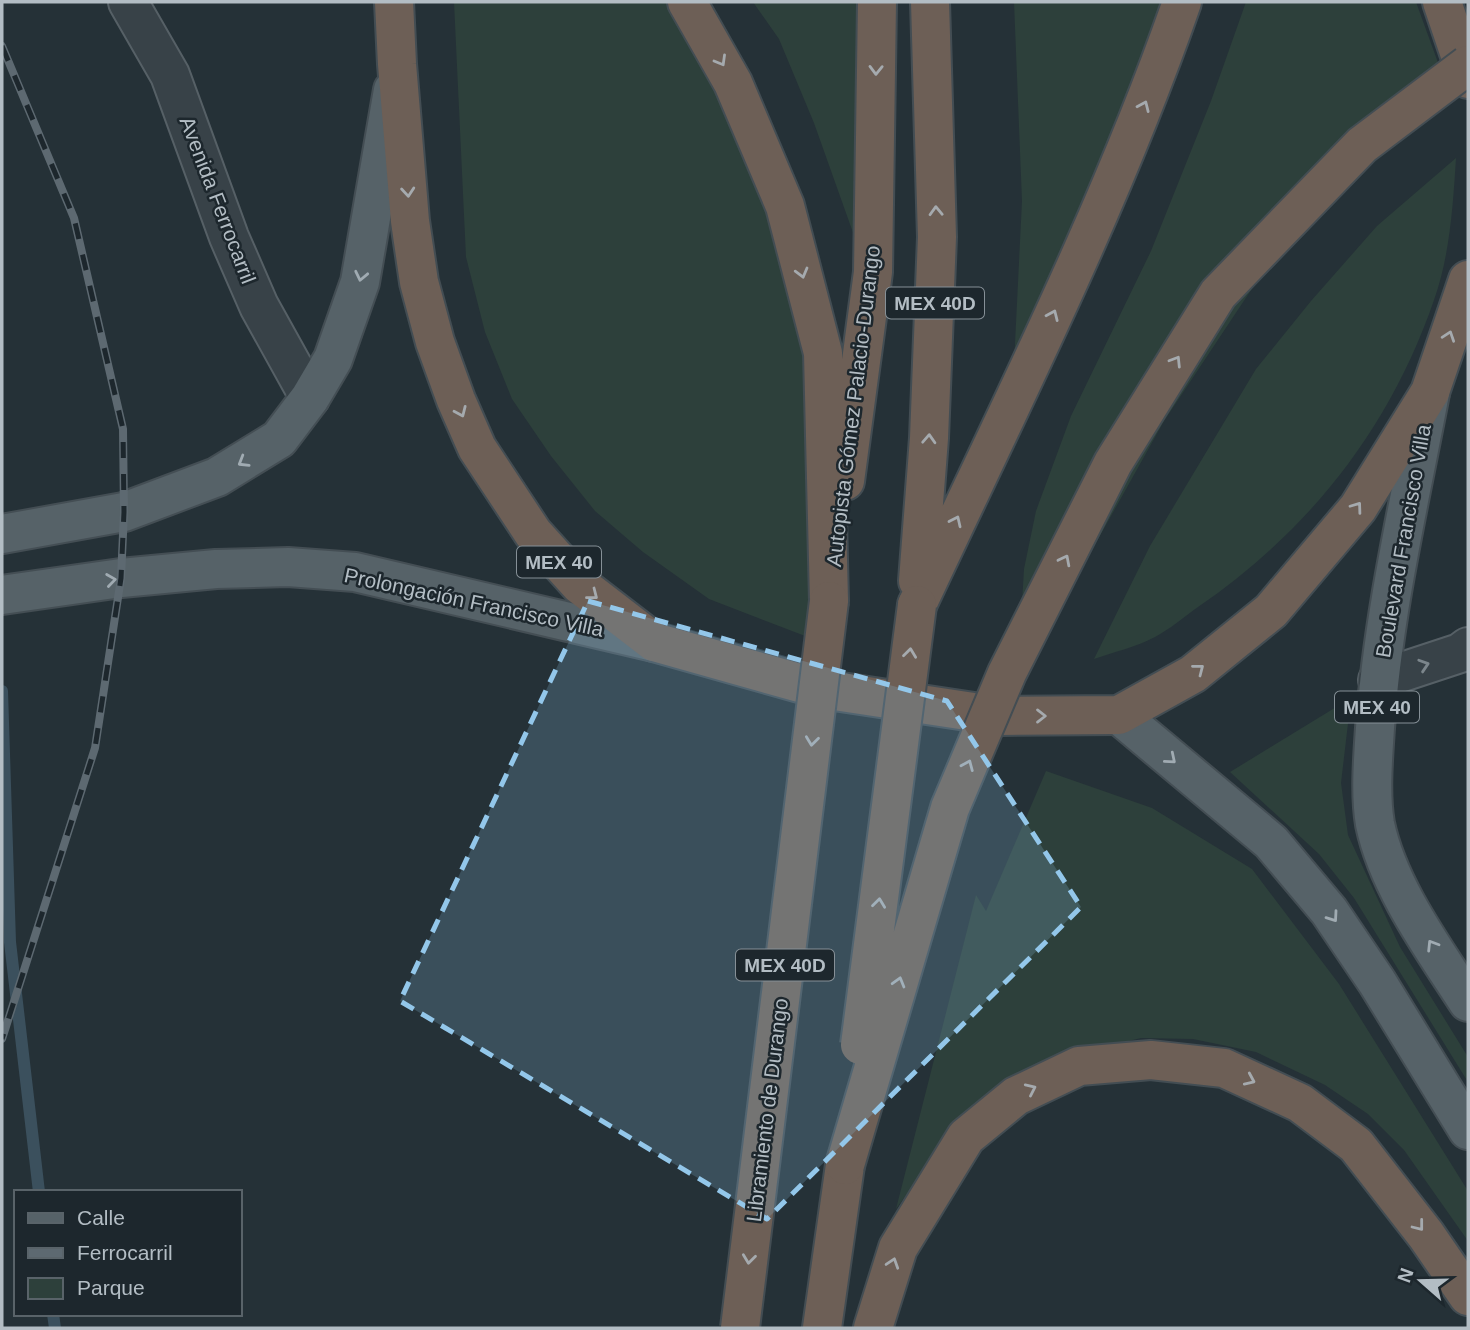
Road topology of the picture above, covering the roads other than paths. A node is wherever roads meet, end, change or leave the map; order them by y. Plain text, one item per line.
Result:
1 (128, 2) edge
2 (394, 2) edge
3 (687, 2) edge
4 (877, 2) edge
5 (930, 2) edge
6 (1182, 2) edge
7 (1442, 2) edge
8 (397, 64) junction
9 (1468, 65) edge
10 (1468, 79) edge
11 (1468, 280) edge
12 (1430, 392) junction
13 (310, 398) junction
14 (15, 533) edge
15 (2, 595) edge
16 (830, 601) junction
17 (917, 604) junction
18 (654, 642) junction
19 (1465, 653) edge
20 (1378, 680) junction
21 (1119, 715) junction
22 (1468, 1002) edge
23 (1468, 1130) edge
24 (845, 1165) junction
25 (1468, 1296) edge
26 (824, 1316) edge
27 (740, 1328) edge
28 (873, 1328) edge

1 - 13 street, Avenida Ferrocarril
2 - 8 highway, MEX 40
3 -> 16 highway
4 -> 16 highway, Autopista Gómez Palacio-Durango / MEX 40D
17 -> 5 highway, MEX 40D
17 -> 6 highway
7 - 10 highway
8 -> 13 main road, MEX 40
8 -> 18 highway, MEX 40
24 -> 9 highway, bridge
12 -> 11 highway
12 - 20 main road, Boulevard Francisco Villa / MEX 40
21 -> 12 highway, MEX 40
13 -> 14 main road, MEX 40
15 -> 18 main road, Prolongación Francisco Villa / MEX 40
16 -> 27 highway, Libramiento de Durango / MEX 40D, bridge
24 -> 17 highway, MEX 40D, bridge
18 -> 21 highway, MEX 40
20 -> 19 street
22 -> 20 main road, Boulevard Francisco Villa / MEX 40
21 -> 23 main road
24 - 26 highway, MEX 40D
28 -> 25 highway

